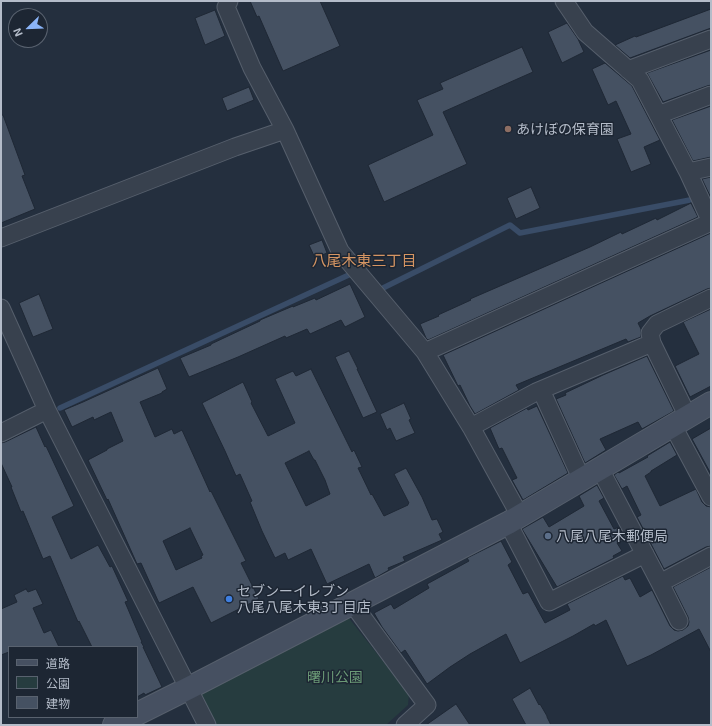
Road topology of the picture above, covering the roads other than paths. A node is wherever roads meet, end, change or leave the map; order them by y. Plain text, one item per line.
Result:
1 (228, 1) edge
2 (564, 1) edge
3 (711, 39) edge
4 (628, 70) junction
5 (711, 95) edge
6 (658, 115) junction
7 (285, 130) junction
8 (711, 167) edge
9 (688, 172) junction
10 (711, 222) edge
11 (1, 238) edge
12 (711, 298) edge
13 (1, 308) edge
14 (652, 343) junction
15 (425, 352) junction
16 (541, 390) junction
17 (711, 404) edge
18 (47, 410) junction
19 (681, 421) junction
20 (471, 427) junction
21 (1, 433) edge
22 (591, 474) junction
23 (711, 498) edge
24 (514, 520) junction
25 (645, 554) junction
26 (711, 556) edge
27 (660, 582) junction
28 (352, 603) junction
29 (680, 621) dead end
30 (189, 688) junction
31 (138, 714) edge
32 (128, 718) edge
33 (114, 725) edge
34 (207, 725) edge
35 (405, 725) edge

1 - 7 street
2 - 4 street
3 - 4 street
4 - 6 street
5 - 6 street
6 - 9 street
7 - 11 street
7 - 15 street
8 - 9 street
9 - 10 street
10 - 15 street
12 - 14 street
13 - 18 street
14 - 16 street
14 - 19 street
15 - 20 street
16 - 20 street
16 - 22 street
17 - 19 street
18 - 21 street
18 - 30 street
19 - 22 street
19 - 23 street
20 - 24 street
22 - 24 street
22 - 25 street
24 - 25 street
24 - 28 street
25 - 27 street
26 - 27 street
27 - 29 street
28 - 30 street
28 - 35 street
30 - 31 street
30 - 34 street
32 - 33 street

